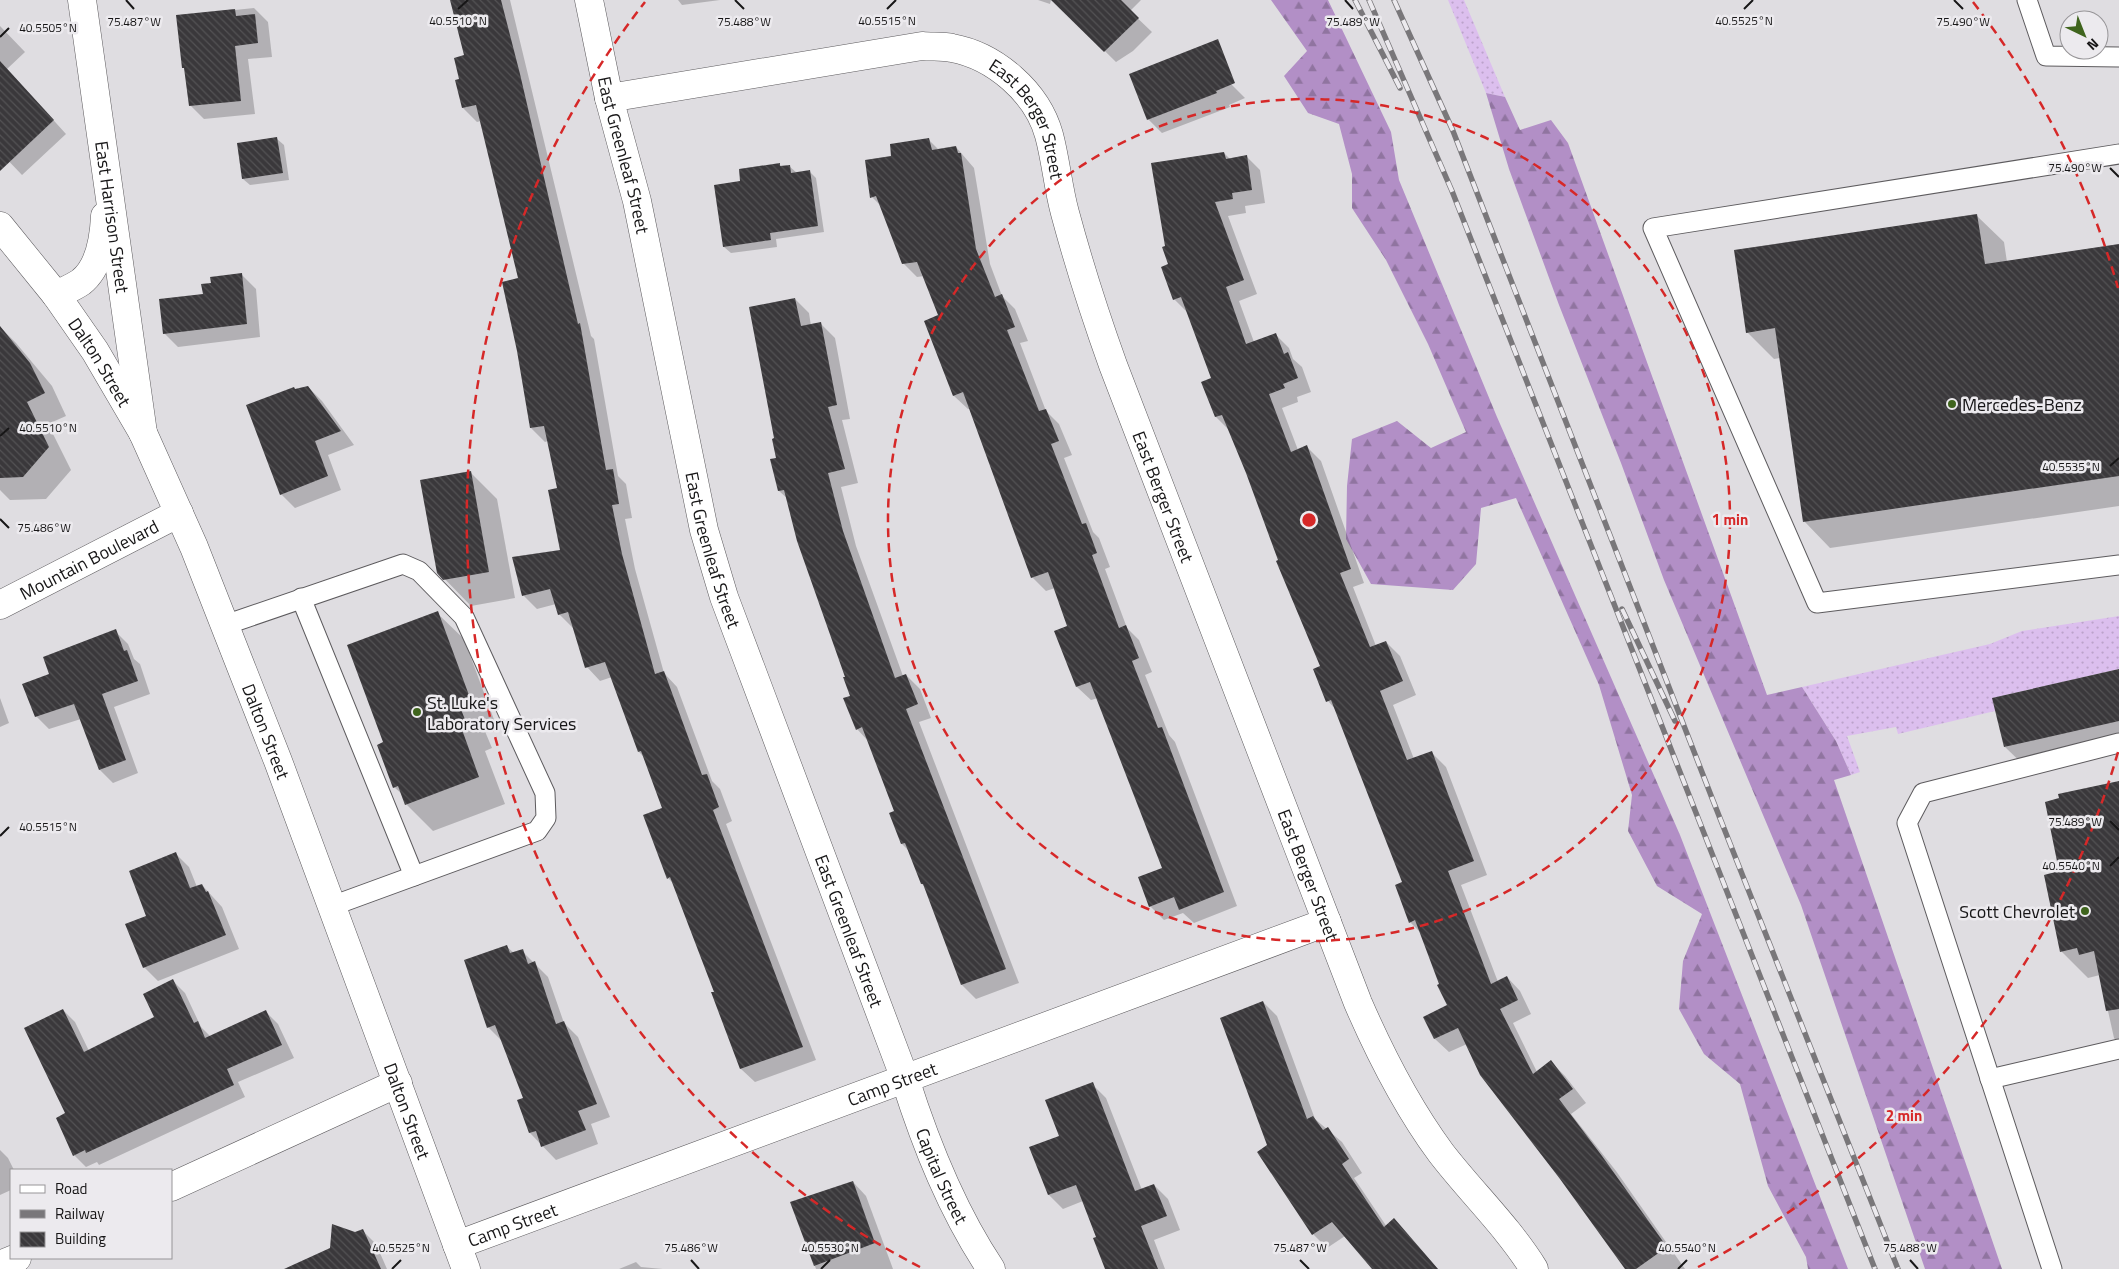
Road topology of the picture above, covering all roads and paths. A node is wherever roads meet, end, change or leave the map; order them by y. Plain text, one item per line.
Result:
1 (82, 0) edge
2 (589, 0) edge
3 (2027, 0) edge
4 (2119, 57) edge
5 (609, 98) junction
6 (2119, 154) edge
7 (108, 174) junction
8 (0, 226) edge
9 (56, 295) junction
10 (143, 433) junction
11 (179, 513) junction
12 (2119, 565) edge
13 (301, 598) junction
14 (0, 605) edge
15 (225, 624) junction
16 (2119, 743) edge
17 (414, 876) junction
18 (332, 906) junction
19 (1326, 922) junction
20 (2119, 1049) edge
21 (905, 1079) junction
22 (1990, 1079) junction
23 (398, 1083) junction
24 (172, 1187) edge
25 (462, 1257) edge
26 (15, 1259) edge
27 (0, 1265) edge
28 (991, 1269) edge
29 (1534, 1269) edge
30 (2052, 1269) edge

1 - 7 street, East Harrison Street
2 - 5 street, East Greenleaf Street
3 - 4 lane
5 - 19 street, East Berger Street
5 - 21 street, East Greenleaf Street
6 - 12 lane
7 - 9 street
7 - 10 street, East Harrison Street
8 - 9 street, Dalton Street
9 - 10 street, Dalton Street
10 - 11 street, Dalton Street
11 - 14 street, Mountain Boulevard
11 - 15 street, Dalton Street
13 - 15 lane
13 - 17 lane
13 - 17 lane
15 - 18 street, Dalton Street
16 - 22 lane
17 - 18 lane
18 - 23 street, Dalton Street
19 - 21 street, Camp Street
19 - 29 street, East Berger Street
20 - 22 lane
21 - 25 street, Camp Street
21 - 28 street, Capital Street
22 - 30 lane
23 - 24 street
23 - 25 street, Dalton Street
26 - 27 street

